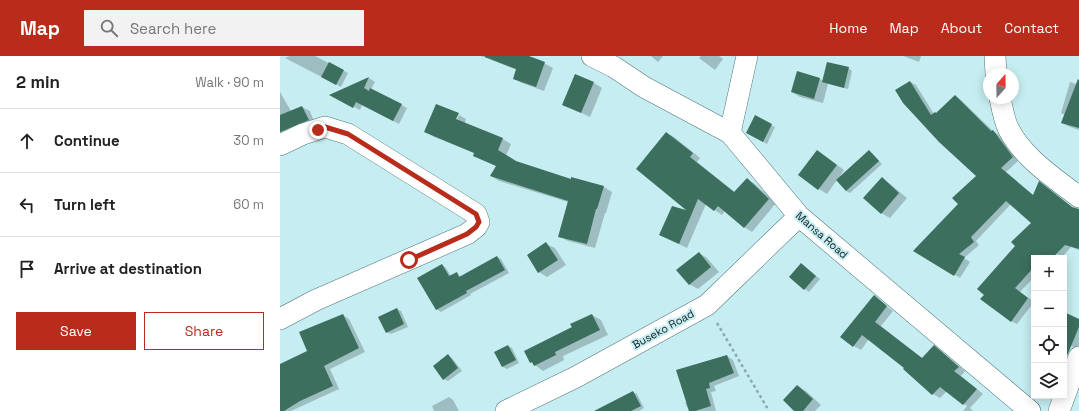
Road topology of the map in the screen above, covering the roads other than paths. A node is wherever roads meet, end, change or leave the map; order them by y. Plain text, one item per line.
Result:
1 (592, 56) edge
2 (747, 56) edge
3 (995, 56) edge
4 (996, 68) edge
5 (1001, 104) edge
6 (730, 133) junction
7 (280, 145) edge
8 (1079, 197) edge
9 (799, 216) junction
10 (280, 319) edge
11 (1079, 357) edge
12 (506, 411) edge
13 (1030, 411) edge
14 (1059, 411) edge

1 - 6 street, Mansa Road
2 - 6 street
3 - 4 street
5 - 8 street
6 - 9 street, Mansa Road
7 - 10 street
9 - 12 street, Buseko Road
9 - 13 street, Mansa Road
11 - 14 street

